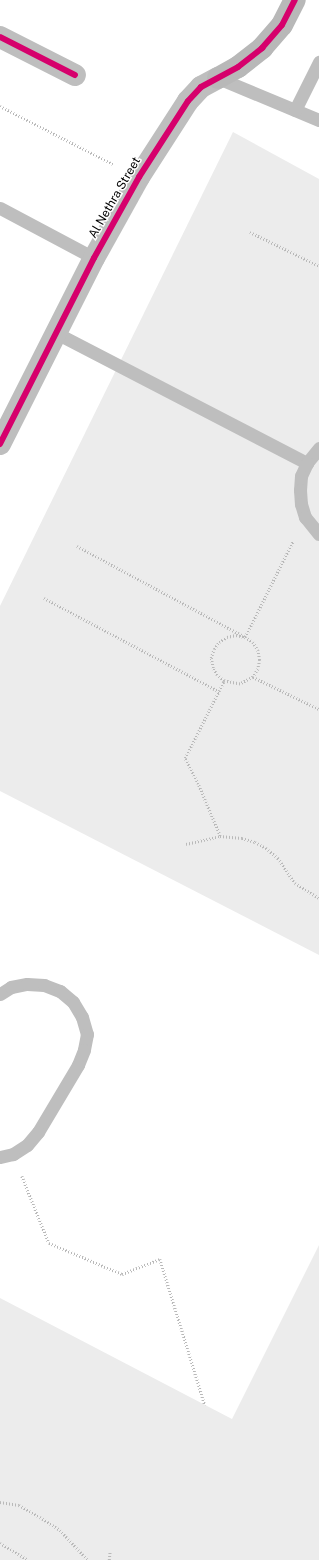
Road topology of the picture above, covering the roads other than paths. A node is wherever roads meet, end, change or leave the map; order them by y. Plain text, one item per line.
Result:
1 (295, 0) edge
2 (0, 37) edge
3 (319, 62) edge
4 (74, 75) dead end
5 (218, 78) junction
6 (295, 110) junction
7 (319, 120) edge
8 (0, 208) edge
9 (94, 258) junction
10 (56, 333) junction
11 (1, 440) edge
12 (319, 448) edge
13 (307, 463) junction
14 (319, 534) edge
15 (0, 994) edge
16 (6, 1155) edge

1 - 5 street, Al Nethra Street
2 - 4 street
3 - 6 lane
5 - 6 lane
5 - 9 street, Al Nethra Street
6 - 7 lane
8 - 9 lane
9 - 10 street, Al Nethra Street
10 - 11 street, Al Nethra Street
10 - 13 lane
12 - 13 lane
13 - 14 lane
15 - 16 lane

